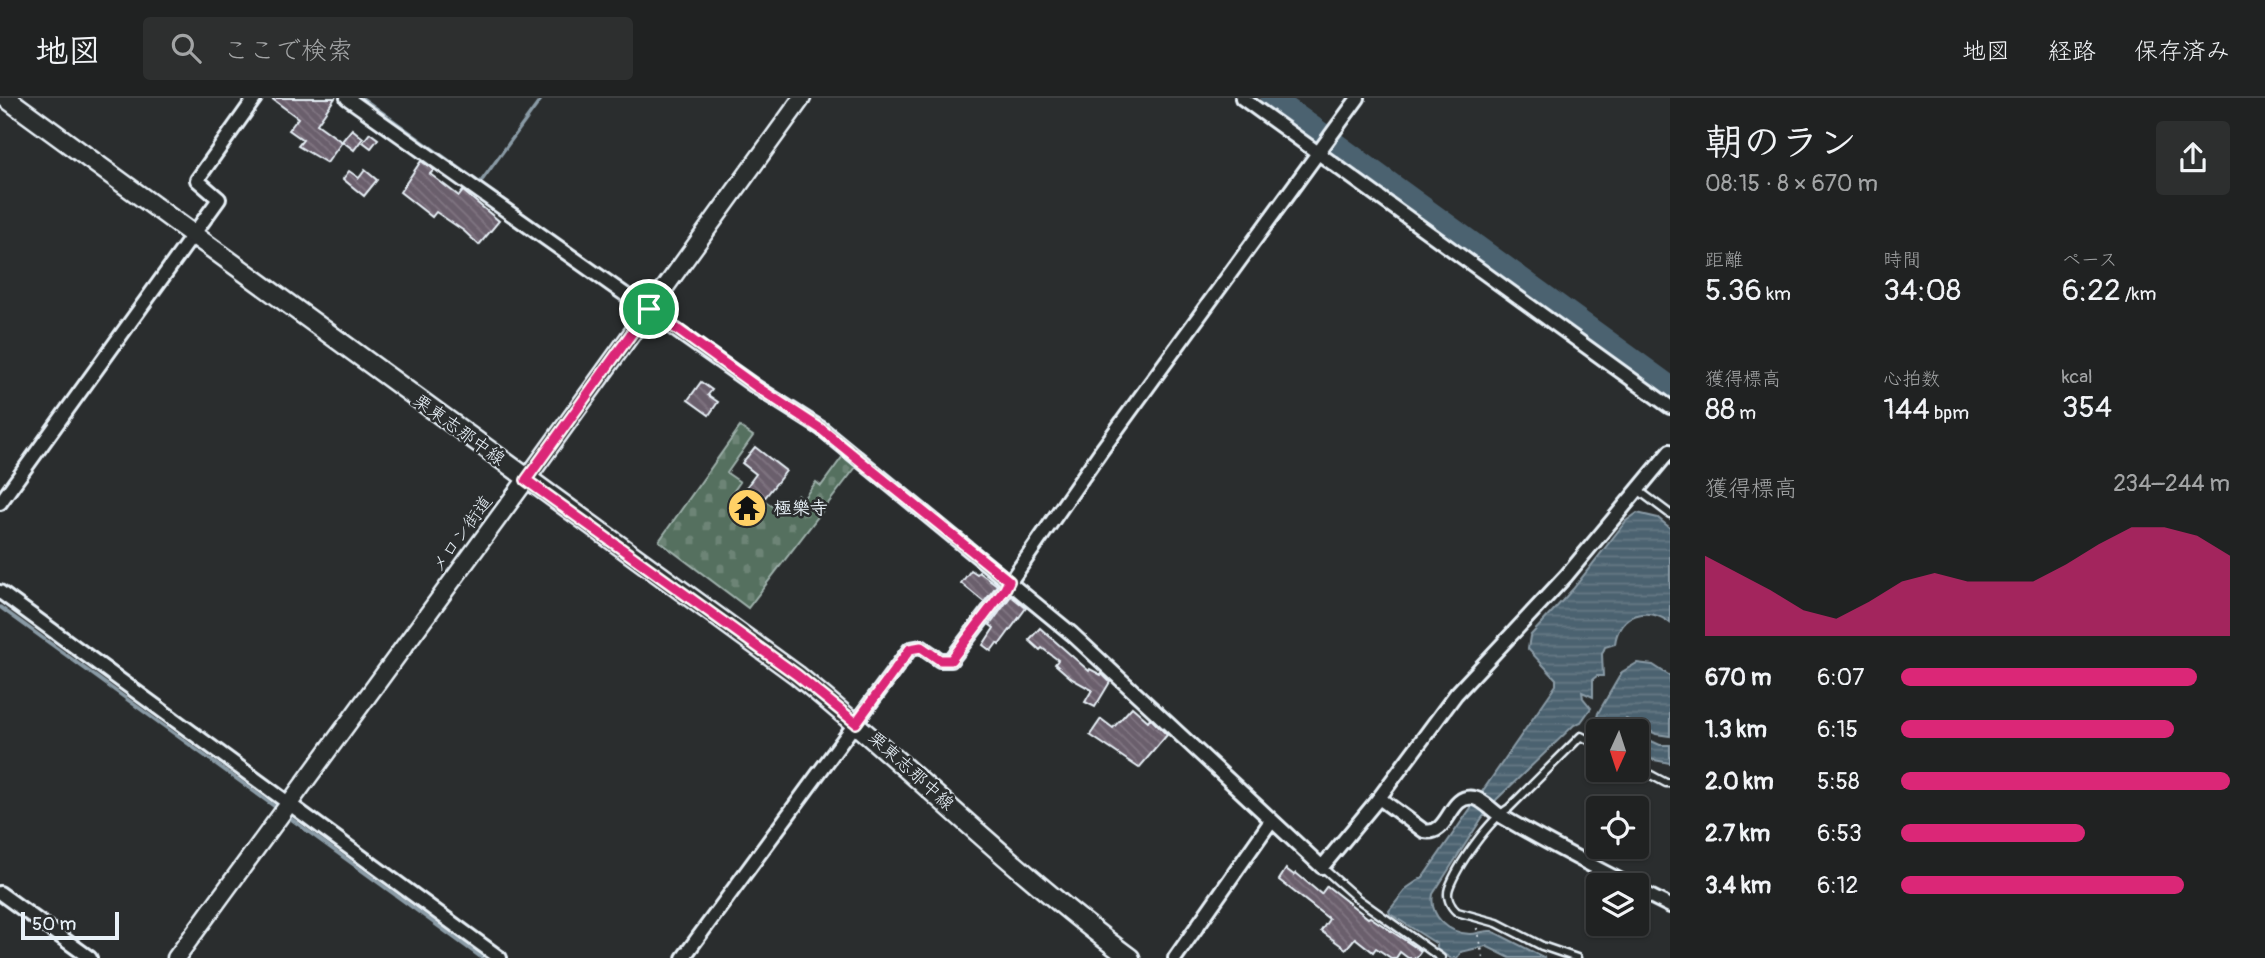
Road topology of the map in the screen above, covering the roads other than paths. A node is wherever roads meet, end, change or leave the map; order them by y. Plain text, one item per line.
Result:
1 (6, 98) edge
2 (255, 98) edge
3 (346, 98) edge
4 (802, 98) edge
5 (1242, 98) edge
6 (1359, 98) edge
7 (1318, 154) junction
8 (194, 235) junction
9 (649, 309) junction
10 (1670, 407) edge
11 (1670, 451) edge
12 (526, 480) junction
13 (1638, 490) junction
14 (0, 503) edge
15 (1670, 514) edge
16 (1009, 581) junction
17 (0, 592) edge
18 (856, 723) junction
19 (1586, 739) edge
20 (1649, 774) edge
21 (1670, 783) edge
22 (1379, 798) junction
23 (283, 810) junction
24 (1498, 814) junction
25 (1271, 821) junction
26 (1322, 867) junction
27 (1606, 873) edge
28 (0, 893) edge
29 (1649, 895) edge
30 (1670, 906) edge
31 (481, 953) edge
32 (90, 958) edge
33 (176, 958) edge
34 (500, 958) edge
35 (683, 958) edge
36 (1130, 958) edge
37 (1175, 958) edge
38 (1441, 958) edge
39 (1577, 958) edge

1 - 8 main road, 栗東志那中線
2 - 8 street
3 - 9 street
4 - 9 street, メロン街道
5 - 7 street
6 - 7 street
7 - 10 street
7 - 16 street
8 - 12 main road, 栗東志那中線
8 - 14 street
9 - 12 street, メロン街道
9 - 16 street
11 - 13 street
12 - 18 main road, 栗東志那中線
12 - 23 street, メロン街道
13 - 15 lane
13 - 22 street
16 - 18 street
16 - 25 street
17 - 23 street
18 - 35 street
18 - 36 main road, 栗東志那中線
19 - 24 lane
20 - 21 lane
22 - 24 street
22 - 26 street
23 - 31 street
23 - 33 street, メロン街道
24 - 27 street
24 - 39 lane
25 - 26 street
25 - 37 street
26 - 38 lane
28 - 32 street
29 - 30 street
31 - 34 street

